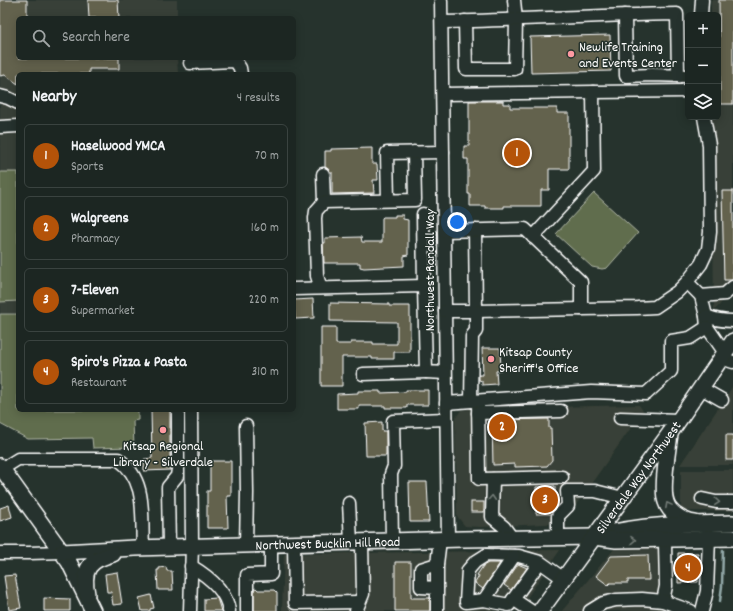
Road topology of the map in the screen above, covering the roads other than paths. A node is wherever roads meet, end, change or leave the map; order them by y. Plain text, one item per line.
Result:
1 (441, 0) edge
2 (514, 0) edge
3 (702, 0) edge
4 (701, 12) edge
5 (625, 15) junction
6 (516, 20) junction
7 (465, 21) junction
8 (442, 22) junction
9 (190, 65) edge
10 (241, 72) edge
11 (683, 76) edge
12 (594, 92) junction
13 (685, 92) edge
14 (443, 94) junction
15 (0, 96) edge
16 (16, 102) edge
17 (705, 120) edge
18 (414, 152) junction
19 (443, 152) junction
20 (323, 174) dead end
21 (388, 200) junction
22 (324, 202) junction
23 (423, 214) dead end
24 (475, 230) junction
25 (444, 231) junction
26 (533, 237) junction
27 (687, 282) junction
28 (424, 286) junction
29 (733, 287) edge
30 (321, 288) junction
31 (296, 289) edge
32 (701, 296) junction
33 (581, 309) junction
34 (445, 311) junction
35 (476, 311) junction
36 (707, 321) junction
37 (733, 321) edge
38 (728, 353) edge
39 (426, 372) junction
40 (445, 373) junction
41 (363, 374) dead end
42 (701, 388) junction
43 (561, 394) junction
44 (722, 400) dead end
45 (446, 403) junction
46 (476, 405) junction
47 (178, 412) edge
48 (191, 412) edge
49 (620, 418) dead end
50 (446, 419) junction
51 (679, 420) junction
52 (246, 426) dead end
53 (670, 433) junction
54 (1, 468) edge
55 (562, 477) dead end
56 (493, 479) junction
57 (623, 498) junction
58 (702, 499) dead end
59 (733, 502) edge
60 (350, 503) dead end
61 (700, 524) junction
62 (733, 528) edge
63 (558, 537) junction
64 (594, 537) junction
65 (512, 538) junction
66 (709, 538) junction
67 (486, 539) junction
68 (444, 540) junction
69 (392, 541) junction
70 (357, 542) junction
71 (271, 544) junction
72 (294, 544) junction
73 (665, 544) dead end
74 (246, 545) junction
75 (192, 546) junction
76 (169, 547) junction
77 (139, 548) junction
78 (62, 552) junction
79 (0, 553) edge
80 (486, 554) junction
81 (514, 556) junction
82 (540, 562) junction
83 (191, 566) junction
84 (564, 579) junction
85 (513, 599) junction
86 (484, 600) junction
87 (663, 601) junction
88 (91, 606) edge
89 (294, 607) edge
90 (358, 607) edge
91 (190, 611) edge
92 (229, 611) edge
93 (247, 611) edge
94 (438, 611) edge
95 (531, 611) edge
96 (540, 611) edge
97 (590, 611) edge
98 (691, 611) edge
99 (702, 611) edge

1 - 8 street, Northwest Randall Way
2 - 6 street
3 - 4 street
5 - 6 street
5 - 11 street
5 - 11 street
6 - 7 street
6 - 7 street
7 - 8 street
8 - 14 street, Northwest Randall Way
9 - 10 street
12 - 13 street
12 - 14 street
12 - 26 street
14 - 19 street, Northwest Randall Way
15 - 16 street
17 - 27 street
18 - 19 street
18 - 21 street
18 - 21 street
19 - 25 street, Northwest Randall Way
20 - 22 street
21 - 22 street
22 - 30 street
23 - 28 street
24 - 25 street
24 - 26 street
24 - 35 street
25 - 34 street, Northwest Randall Way
26 - 33 street
27 - 32 street
27 - 33 street
28 - 30 street
28 - 39 street
29 - 32 street
30 - 31 street
32 - 36 street
33 - 35 street
34 - 35 street
34 - 40 street, Northwest Randall Way
35 - 46 street
36 - 37 street
36 - 38 street
36 - 43 street
38 - 42 main road, Silverdale Way Northwest
39 - 40 street
39 - 41 street
40 - 45 street, Northwest Randall Way
42 - 44 street
42 - 51 main road, Silverdale Way Northwest
43 - 46 street
43 - 46 street
45 - 46 street
45 - 50 street, Northwest Randall Way
46 - 56 street
47 - 76 street
48 - 75 street
49 - 51 street
50 - 68 street, Northwest Randall Way
50 - 69 street
51 - 53 main road, Silverdale Way Northwest
52 - 74 street
53 - 57 main road, Silverdale Way Northwest
61 -> 53 main road
54 - 77 street
54 - 78 main road
55 - 56 street
65 -> 56 street
57 - 63 street
57 - 64 main road, Silverdale Way Northwest
58 -> 59 street
60 - 70 street
61 - 62 main road, Northwest Bucklin Hill Road
61 - 64 main road, Northwest Bucklin Hill Road
62 - 66 main road, Northwest Bucklin Hill Road
63 - 64 main road, Northwest Bucklin Hill Road
63 - 65 main road, Northwest Bucklin Hill Road
64 -> 66 main road, Northwest Bucklin Hill Road
64 - 84 main road, Silverdale Way Northwest
65 - 67 main road, Northwest Bucklin Hill Road
66 - 99 street
67 - 68 main road, Northwest Bucklin Hill Road
67 - 80 street
68 - 69 main road, Northwest Bucklin Hill Road
68 - 94 street, Northwest Randall Way
69 - 70 main road, Northwest Bucklin Hill Road
70 - 72 main road, Northwest Bucklin Hill Road
70 - 90 street
71 - 72 main road, Northwest Bucklin Hill Road
71 - 74 main road, Northwest Bucklin Hill Road
71 - 93 street
72 - 89 street
73 - 87 street
74 - 75 main road, Northwest Bucklin Hill Road
75 - 76 main road, Northwest Bucklin Hill Road
75 - 83 street
76 - 77 main road, Northwest Bucklin Hill Road
77 - 78 main road, Northwest Bucklin Hill Road
77 - 88 main road
78 - 79 street
78 - 88 main road
80 - 81 street
80 - 86 street
81 - 82 street
81 - 86 street
82 - 84 street
82 - 85 street
83 - 91 street
83 - 92 street
84 - 96 main road, Silverdale Way Northwest
85 - 86 street
85 - 95 street
87 - 97 street
87 - 98 street
89 - 90 street

